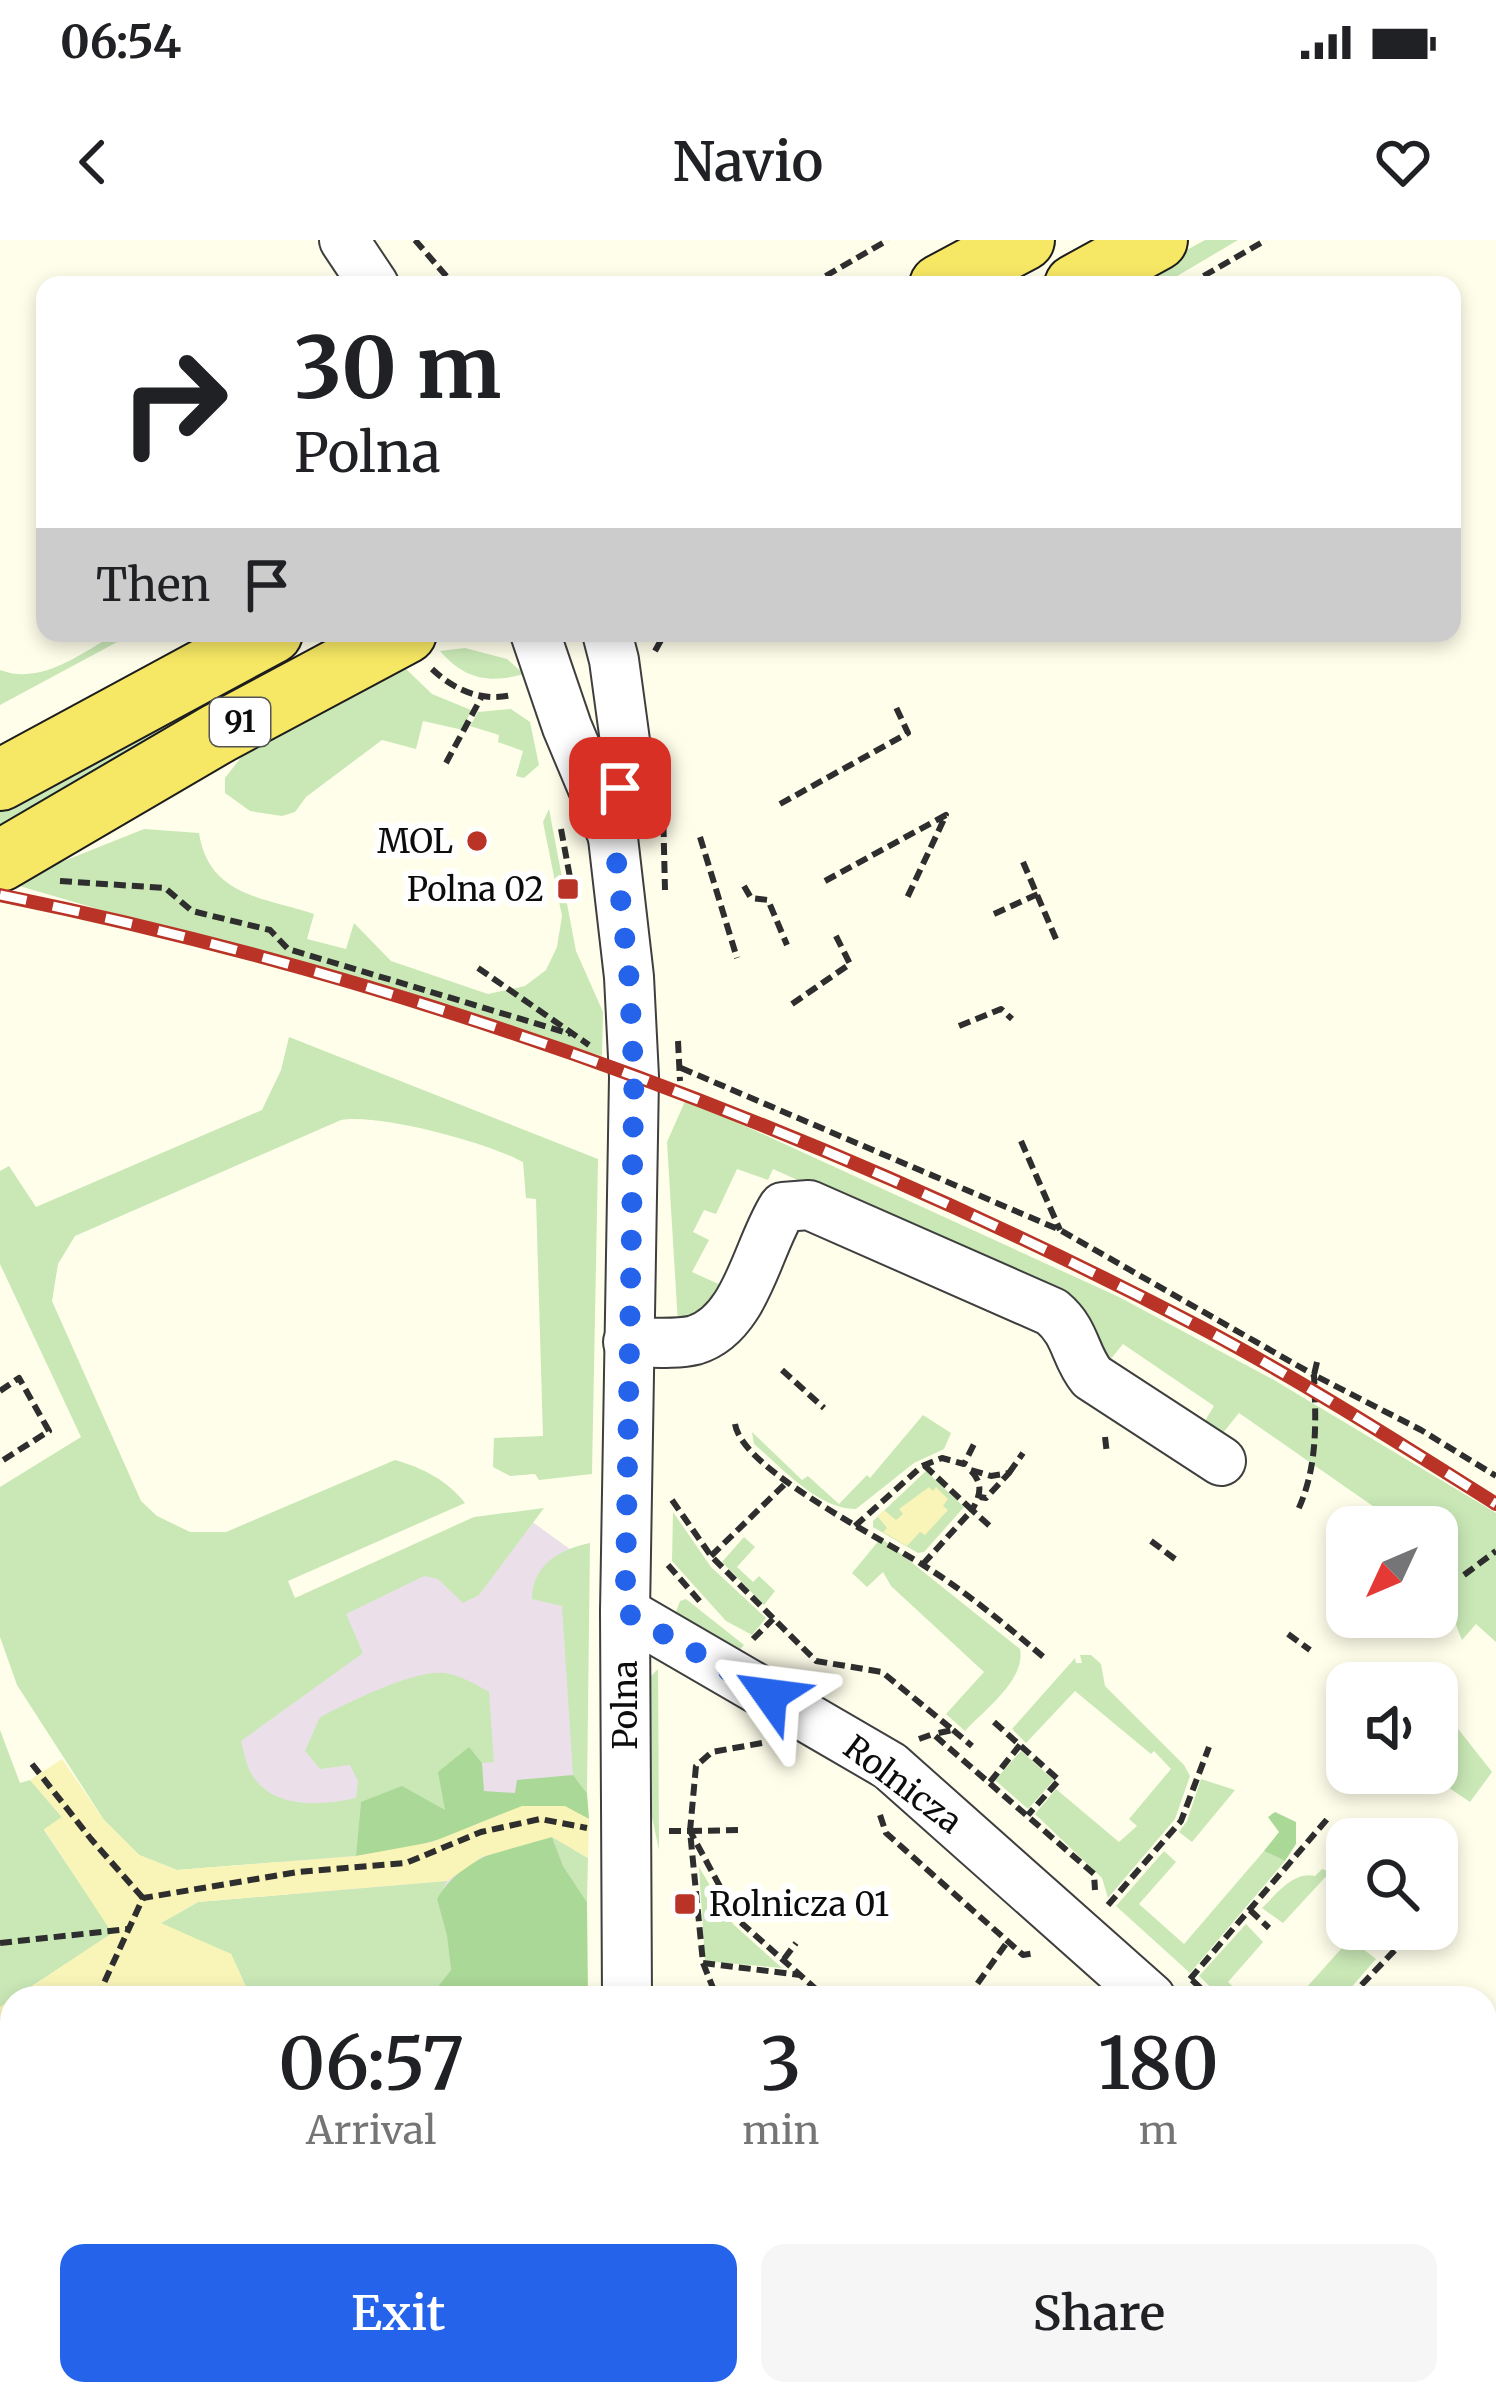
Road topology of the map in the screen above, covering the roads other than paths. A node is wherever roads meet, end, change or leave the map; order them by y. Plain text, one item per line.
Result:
1 (344, 240) edge
2 (1024, 240) edge
3 (1157, 240) edge
4 (369, 276) edge
5 (957, 276) edge
6 (1091, 276) edge
7 (255, 642) edge
8 (538, 642) edge
9 (609, 642) edge
10 (414, 645) edge
11 (0, 780) edge
12 (614, 838) junction
13 (24, 870) edge
14 (628, 1342) junction
15 (1221, 1461) dead end
16 (625, 1612) junction
17 (628, 1986) edge
18 (1167, 1986) edge

1 - 4 street
2 - 5 main road
3 - 6 main road
7 - 11 main road, 91
8 - 12 street, Polna
9 - 12 street, Polna
10 - 13 main road, 91
12 - 14 street, Polna
14 - 15 street
14 - 16 street, Polna
16 - 17 street, Polna
16 - 18 street, Rolnicza

